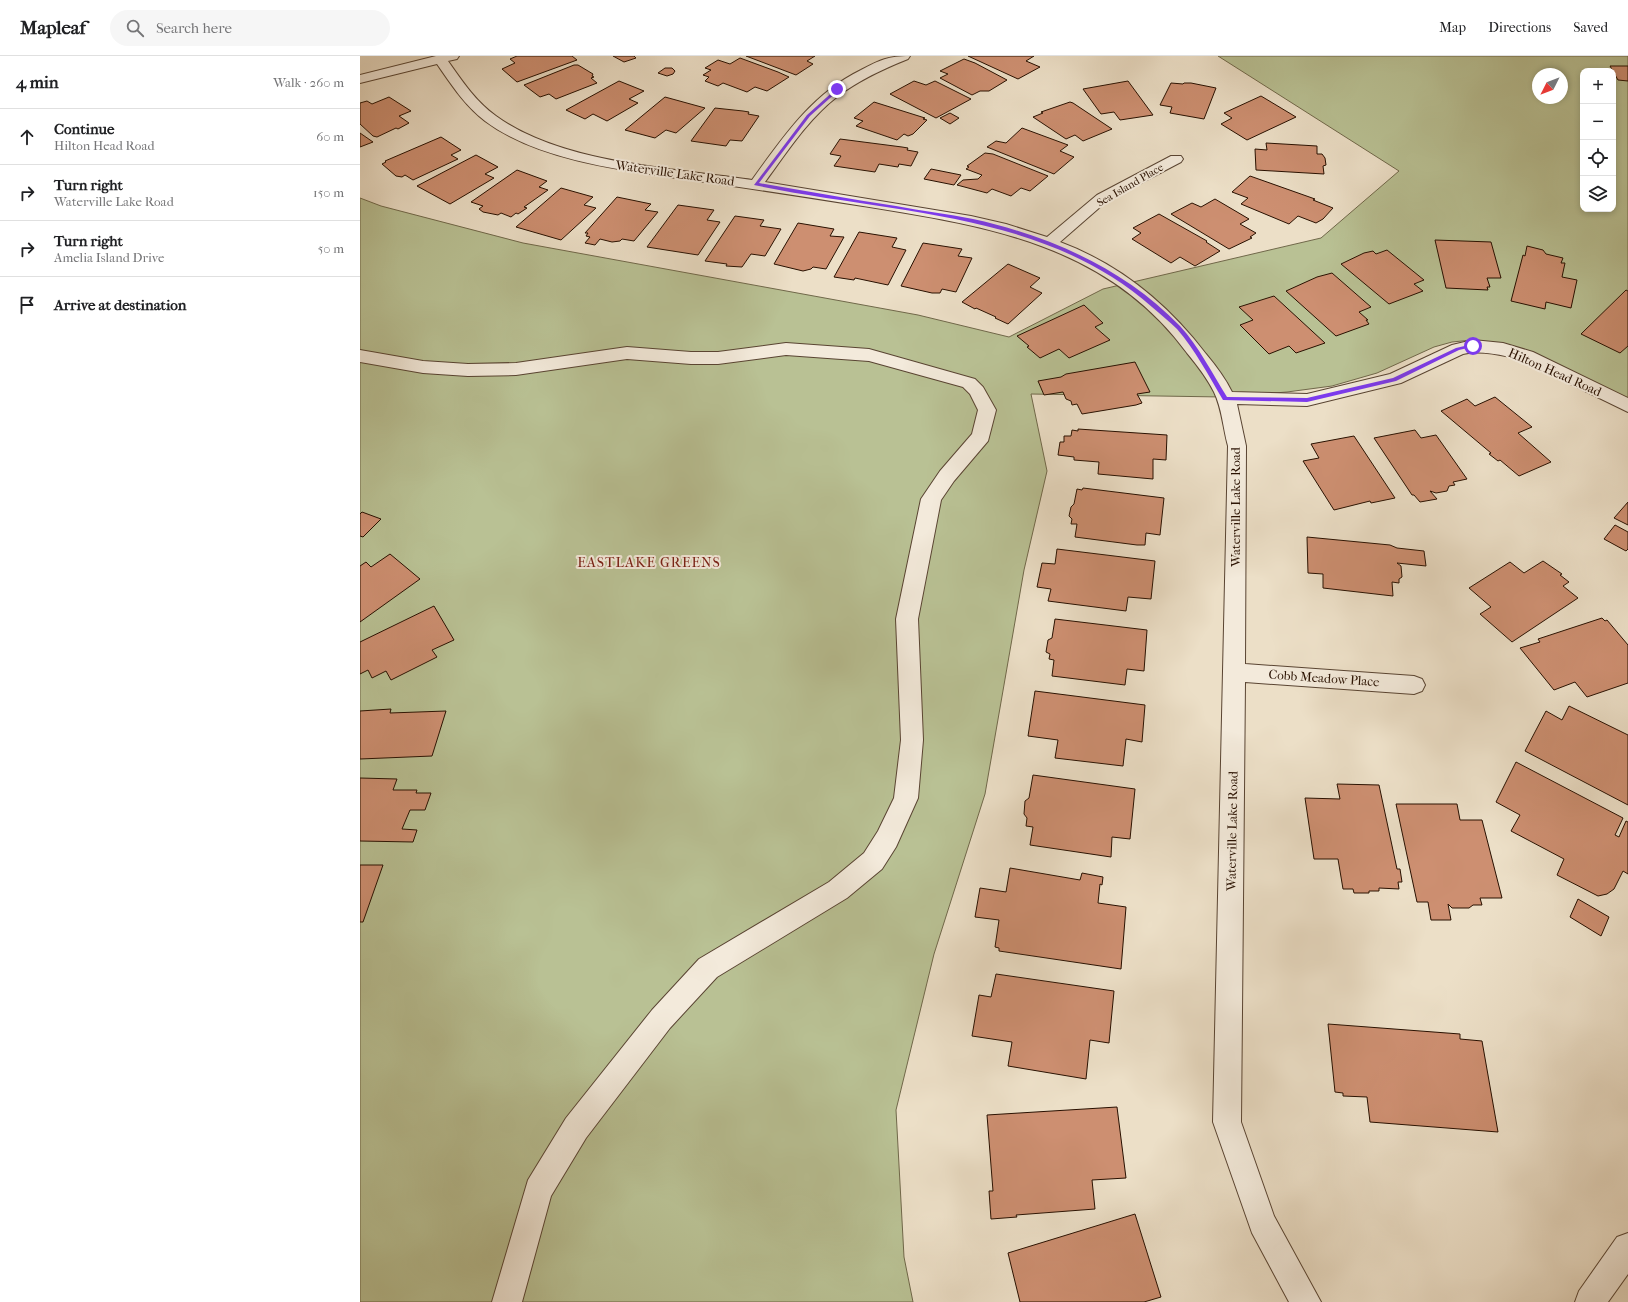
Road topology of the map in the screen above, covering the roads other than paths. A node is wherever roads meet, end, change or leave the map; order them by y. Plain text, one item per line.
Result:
1 (903, 56) edge
2 (446, 58) edge
3 (360, 79) edge
4 (1176, 159) dead end
5 (756, 184) junction
6 (1049, 243) junction
7 (360, 356) edge
8 (1225, 398) junction
9 (1628, 406) edge
10 (1234, 672) junction
11 (1414, 685) dead end
12 (1628, 1248) edge
13 (507, 1302) edge
14 (1306, 1302) edge
15 (1590, 1302) edge

1 - 5 street
2 - 3 street
2 - 5 street, Waterville Lake Road
4 - 6 street, Sea Island Place
5 - 6 street, Waterville Lake Road
6 - 8 street, Waterville Lake Road
7 - 13 street
8 - 9 street, Hilton Head Road
8 - 10 street, Waterville Lake Road
10 - 11 street, Cobb Meadow Place
10 - 14 street, Waterville Lake Road
12 - 15 street

